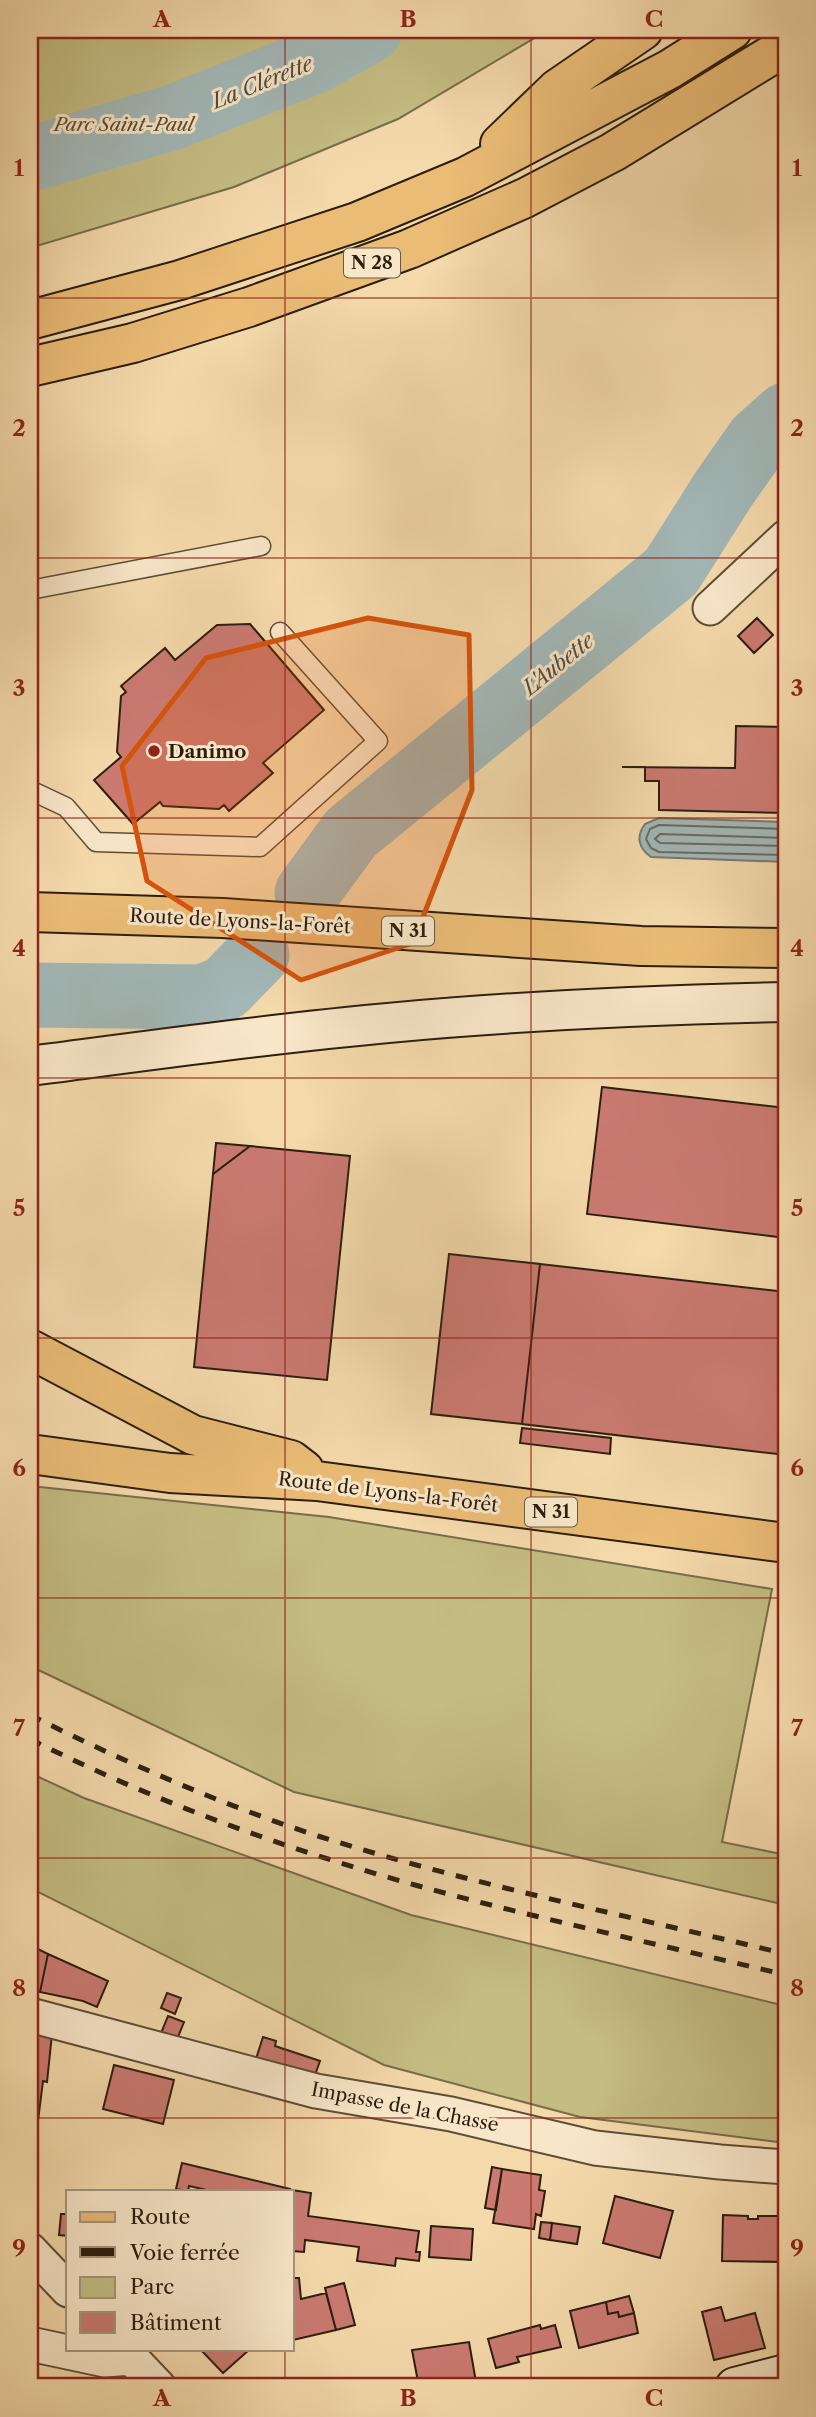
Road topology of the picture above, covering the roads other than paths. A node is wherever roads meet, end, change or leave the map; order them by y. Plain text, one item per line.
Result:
1 (643, 30) edge
2 (732, 30) edge
3 (786, 46) edge
4 (786, 72) edge
5 (693, 104) junction
6 (465, 177) junction
7 (30, 320) edge
8 (30, 367) edge
9 (786, 537) edge
10 (261, 546) dead end
11 (30, 590) edge
12 (710, 608) dead end
13 (280, 632) dead end
14 (30, 790) edge
15 (35, 907) edge
16 (786, 948) edge
17 (786, 1002) edge
18 (30, 1066) edge
19 (30, 1349) edge
20 (30, 1454) edge
21 (317, 1481) junction
22 (786, 1543) edge
23 (30, 2015) edge
24 (786, 2167) edge
25 (30, 2250) edge
26 (66, 2288) edge
27 (30, 2344) edge
28 (127, 2353) edge
29 (786, 2374) edge
30 (159, 2387) edge
31 (735, 2387) edge

1 - 6 main road
2 - 6 main road, N 28
3 - 5 main road, N 28
4 - 5 main road
5 - 8 main road, N 28
6 - 7 main road, N 28
9 - 12 street
10 - 11 lane
13 - 14 lane
15 - 16 main road, Route de Lyons-la-Forêt / N 31
17 - 18 street
19 - 21 main road
20 - 21 main road, Route de Lyons-la-Forêt / N 31
21 - 22 main road, Route de Lyons-la-Forêt / N 31
23 - 24 street, Impasse de la Chasse
25 - 26 street
27 - 28 street
28 - 30 street
29 - 31 street

